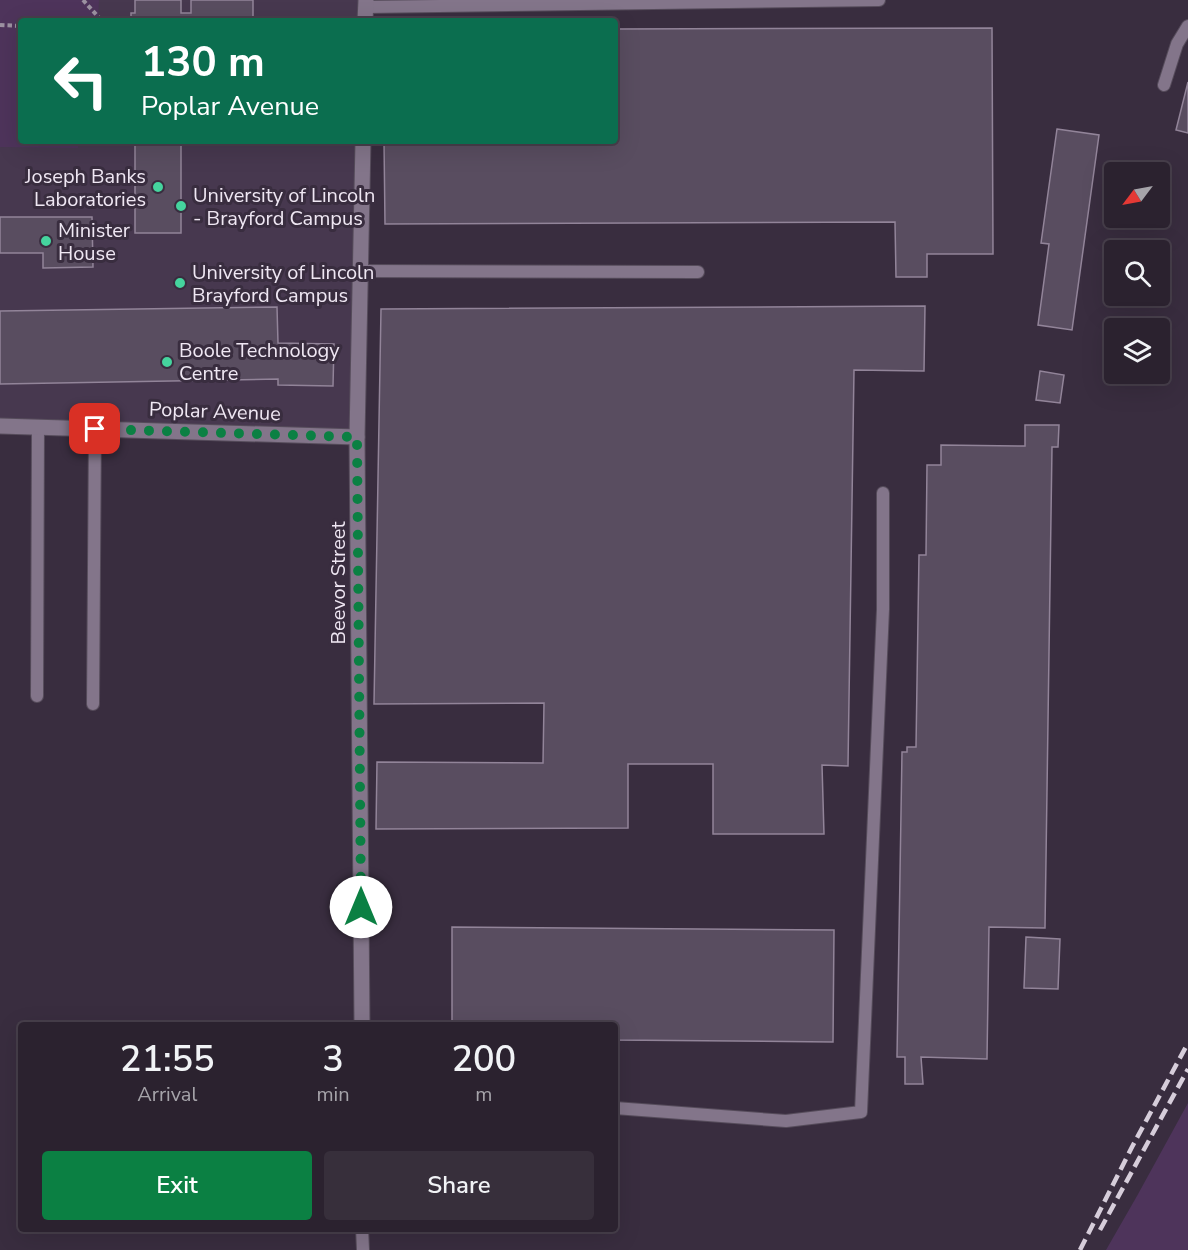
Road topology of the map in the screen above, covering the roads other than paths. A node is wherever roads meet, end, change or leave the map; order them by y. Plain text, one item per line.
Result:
1 (879, 0) edge
2 (366, 9) edge
3 (1188, 26) edge
4 (1164, 85) dead end
5 (363, 144) edge
6 (360, 271) junction
7 (698, 272) dead end
8 (0, 426) edge
9 (38, 427) junction
10 (95, 429) junction
11 (357, 437) junction
12 (883, 493) dead end
13 (37, 696) dead end
14 (93, 704) dead end
15 (362, 1022) edge
16 (618, 1108) edge
17 (362, 1232) edge
18 (363, 1250) edge

1 - 2 lane
3 - 4 lane
5 - 6 street, Beevor Street
6 - 7 lane
6 - 11 street, Beevor Street
8 - 9 street, Poplar Avenue
9 - 10 street, Poplar Avenue
9 - 13 lane
10 - 11 street, Poplar Avenue
10 - 14 lane
11 - 15 street, Beevor Street
12 - 16 lane
17 - 18 lane

